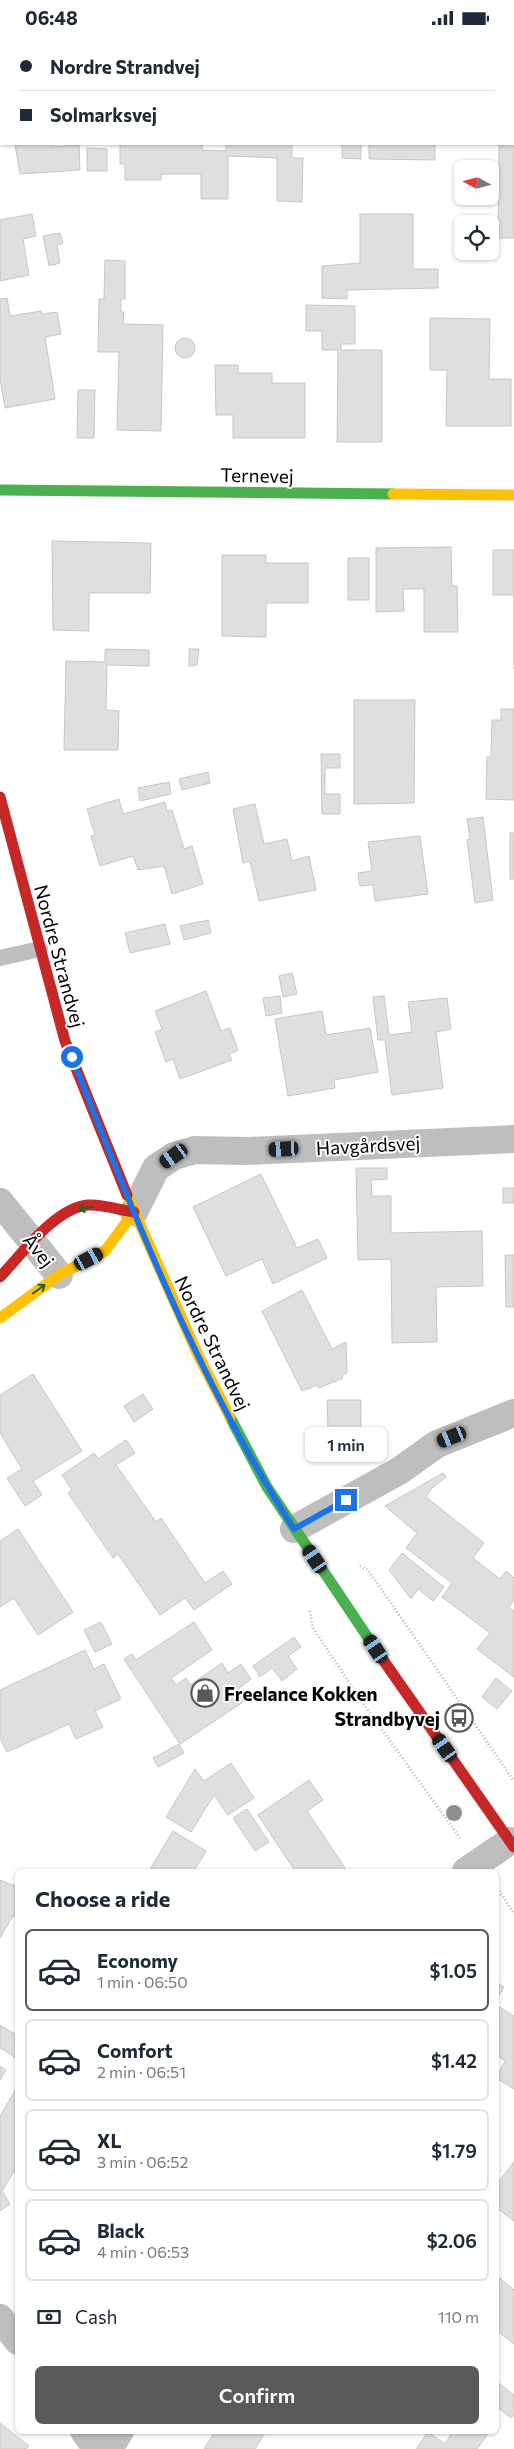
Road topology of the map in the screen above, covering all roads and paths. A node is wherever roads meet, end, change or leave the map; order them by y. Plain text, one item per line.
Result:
1 (0, 490) edge
2 (514, 495) edge
3 (0, 797) edge
4 (40, 949) junction
5 (0, 958) edge
6 (514, 1139) edge
7 (0, 1202) edge
8 (134, 1212) junction
9 (33, 1243) junction
10 (59, 1275) junction
11 (0, 1277) edge
12 (0, 1318) edge
13 (514, 1413) edge
14 (294, 1529) junction
15 (512, 1844) edge
16 (469, 1869) edge
17 (499, 1892) edge
18 (514, 1913) edge
19 (0, 2317) edge
20 (15, 2337) edge
21 (86, 2434) edge
22 (118, 2434) edge
23 (97, 2449) edge
24 (109, 2449) edge

1 - 2 street, Ternevej
3 - 4 street, Nordre Strandvej
4 - 5 lane
4 - 8 street, Nordre Strandvej
6 - 8 street, Havgårdsvej
7 - 9 street, Åvej
8 -> 9 street
8 - 10 street
8 - 14 street, Nordre Strandvej
9 - 10 street, Åvej
9 - 11 street
12 -> 10 street
13 - 14 street
14 - 15 street, Nordre Strandvej
15 - 16 street
17 - 18 path
19 - 20 street
21 - 23 street
22 - 24 street

